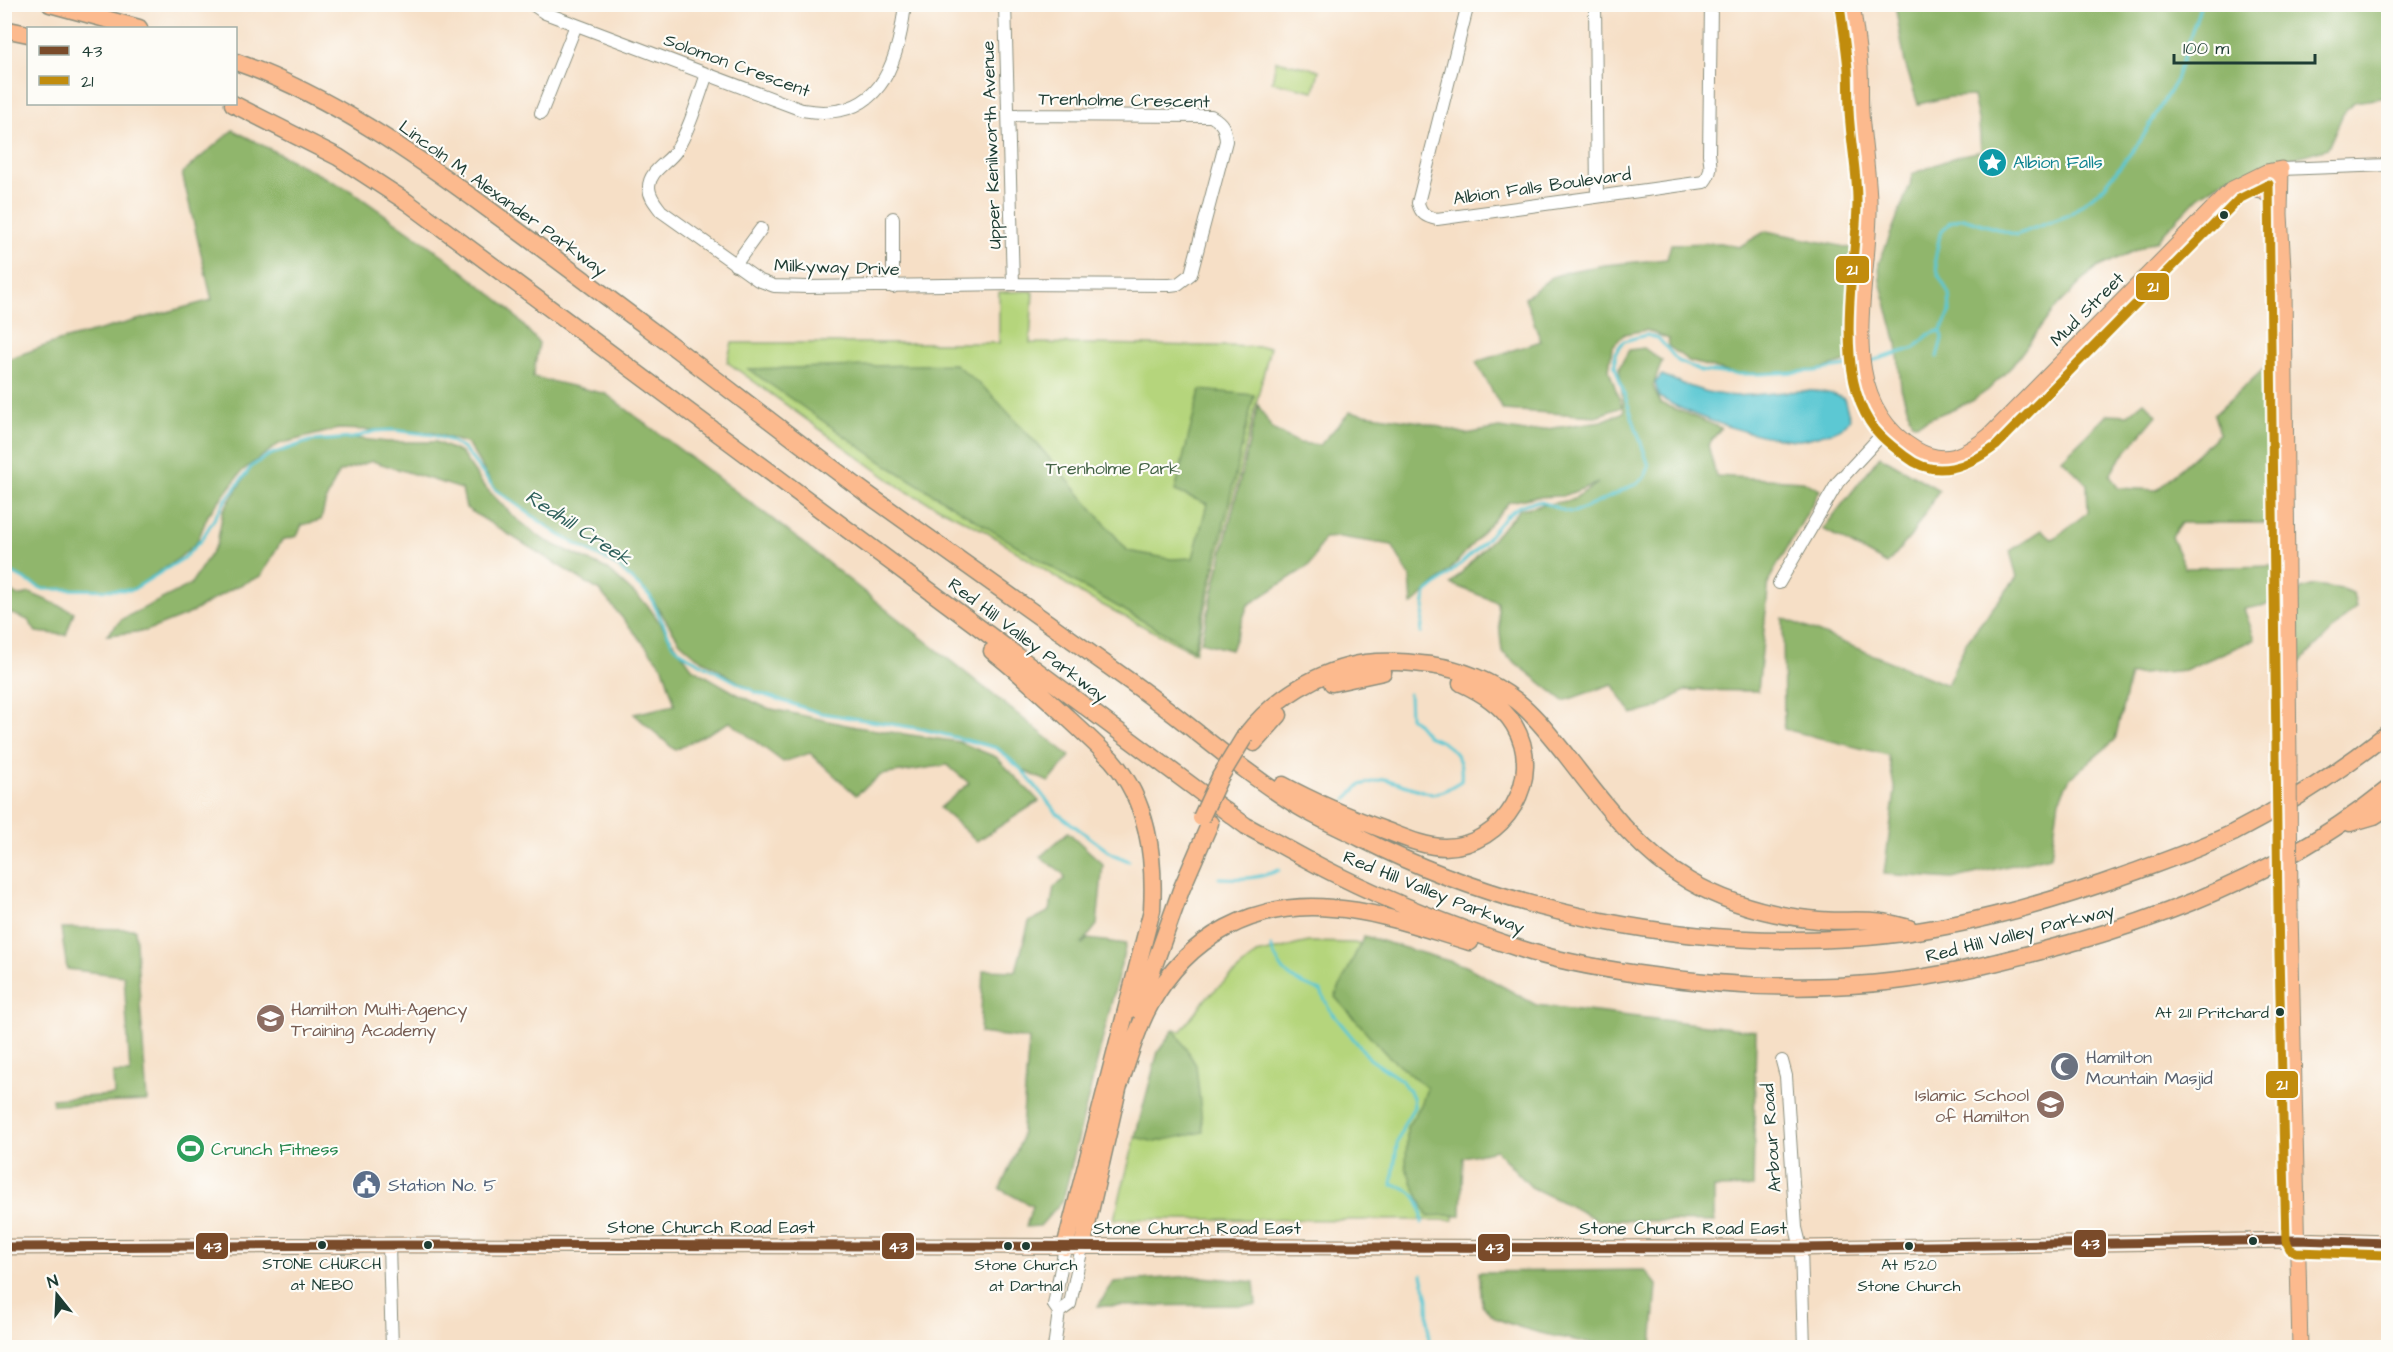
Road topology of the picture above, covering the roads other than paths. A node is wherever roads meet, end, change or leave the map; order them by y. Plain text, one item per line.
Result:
1 (50, 4) edge
2 (532, 4) edge
3 (905, 4) edge
4 (1005, 4) edge
5 (1468, 4) edge
6 (1595, 4) edge
7 (1711, 4) edge
8 (1852, 4) edge
9 (576, 25) junction
10 (135, 27) edge
11 (4, 29) edge
12 (27, 34) edge
13 (237, 62) edge
14 (707, 74) junction
15 (235, 105) edge
16 (541, 113) dead end
17 (1009, 115) junction
18 (2388, 165) edge
19 (2281, 169) junction
20 (1597, 196) junction
21 (2211, 210) junction
22 (2280, 214) junction
23 (892, 218) dead end
24 (761, 229) dead end
25 (735, 265) junction
26 (1013, 284) junction
27 (893, 287) junction
28 (676, 349) joint
29 (1888, 427) junction
30 (1779, 583) dead end
31 (922, 585) junction
32 (2388, 733) edge
33 (1249, 740) junction
34 (1216, 747) junction
35 (2388, 789) edge
36 (2388, 807) edge
37 (1206, 821) junction
38 (2341, 826) junction
39 (1918, 930) junction
40 (1521, 949) junction
41 (1134, 983) junction
42 (1782, 1061) dead end
43 (1119, 1086) junction
44 (2298, 1240) junction
45 (2388, 1243) edge
46 (389, 1246) junction
47 (4, 1247) edge
48 (1065, 1247) junction
49 (1082, 1247) junction
50 (1801, 1248) junction
51 (1059, 1312) junction
52 (392, 1347) edge
53 (1054, 1347) edge
54 (1804, 1347) edge
55 (2300, 1347) edge

1 - 10 highway
2 - 9 street, Solomon Crescent
3 - 14 street, Solomon Crescent
4 - 17 street, Upper Kenilworth Avenue
5 - 20 street, Albion Falls Boulevard
6 - 20 street
7 - 20 street, Albion Falls Boulevard
8 - 29 main road, Mud Street
9 - 14 street, Solomon Crescent
9 - 16 street
11 - 12 highway
13 - 28 highway, Lincoln M. Alexander Parkway
14 - 25 street, Milkyway Drive
15 - 31 highway, Red Hill Valley Parkway
17 - 26 street, Upper Kenilworth Avenue
17 - 26 street, Trenholme Crescent
18 - 19 street, Mud Street
19 - 21 main road, Mud Street
19 - 22 main road
21 - 22 main road
21 - 29 main road, Mud Street
22 - 44 main road, bridge
23 - 27 street
24 - 25 street
25 - 27 street, Milkyway Drive
26 - 27 street, Milkyway Drive
28 - 34 highway, Red Hill Valley Parkway
29 - 30 street
31 - 40 highway, Red Hill Valley Parkway
31 - 41 highway
32 - 39 highway, Red Hill Valley Parkway
33 - 34 highway
33 - 37 highway
33 - 39 highway
34 - 39 highway, Red Hill Valley Parkway
35 - 38 highway, Red Hill Valley Parkway
36 - 38 highway
37 - 41 highway
37 - 43 highway
38 - 40 highway, Red Hill Valley Parkway
40 - 43 highway
41 - 48 highway
42 - 50 street, Arbour Road
43 - 49 highway
44 - 45 main road, Stone Church Road East
44 - 50 main road, Stone Church Road East
44 - 55 main road
46 - 47 main road, Stone Church Road East
46 - 48 main road, Stone Church Road East
46 - 52 street
48 - 49 main road, Stone Church Road East
48 - 51 street
49 - 50 main road, Stone Church Road East
49 - 51 street
50 - 54 street, Arbour Road
51 - 53 street

